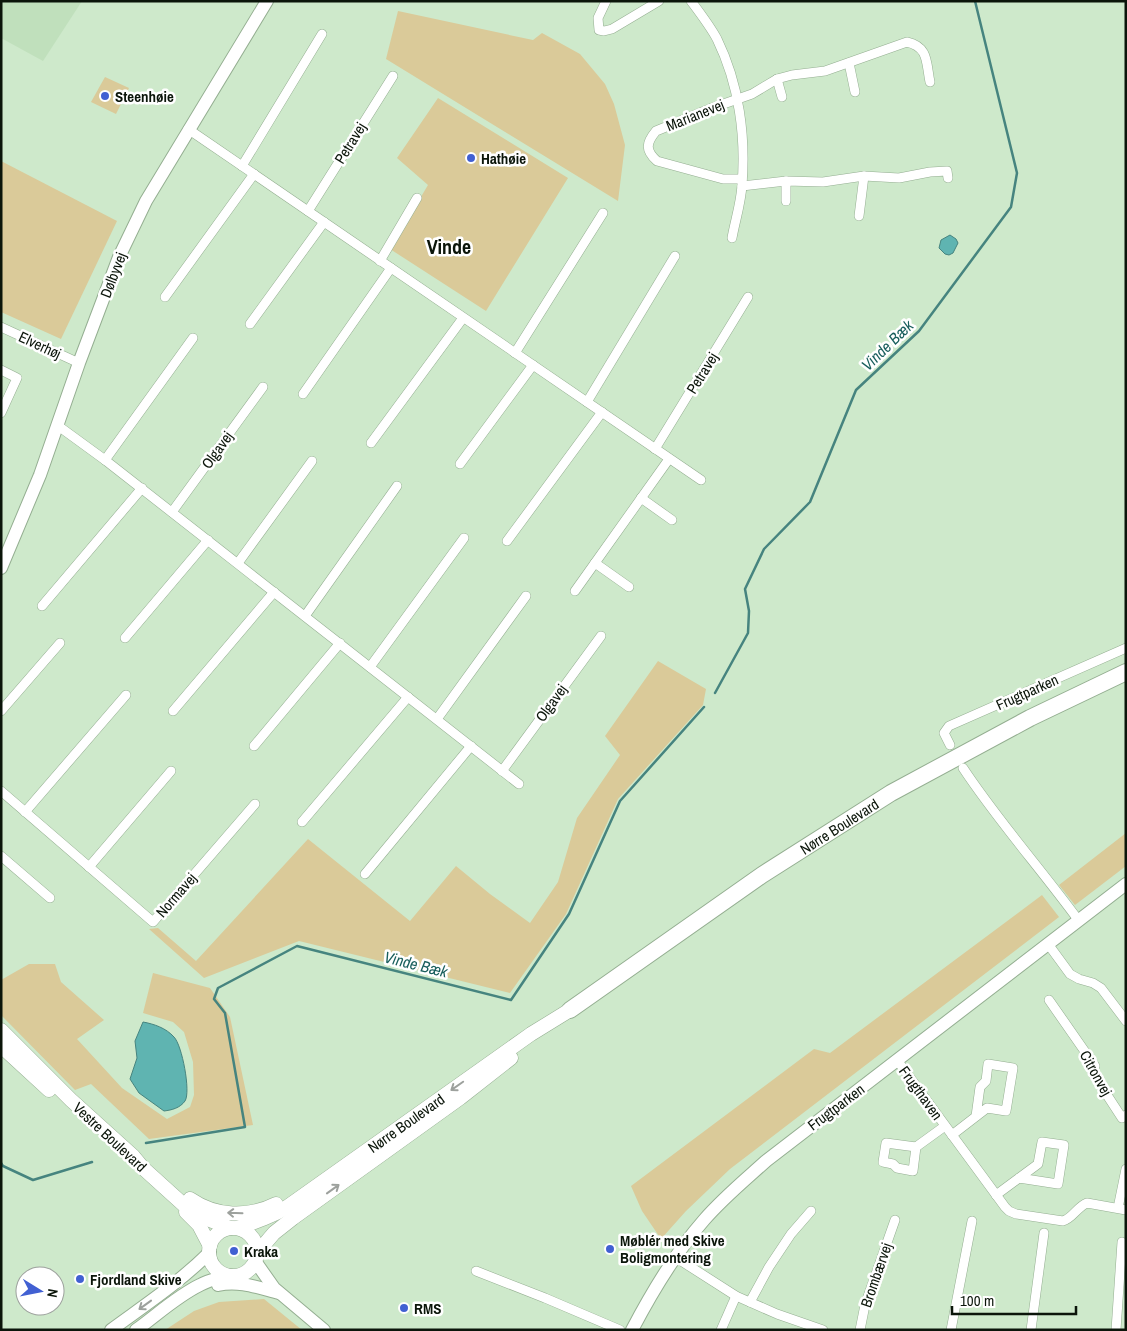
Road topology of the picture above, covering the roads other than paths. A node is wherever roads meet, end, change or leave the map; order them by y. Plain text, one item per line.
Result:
1 (267, 1) edge
2 (606, 1) edge
3 (660, 1) edge
4 (691, 1) edge
5 (322, 34) dead end
6 (849, 63) junction
7 (393, 76) dead end
8 (777, 79) junction
9 (930, 82) dead end
10 (855, 92) dead end
11 (782, 97) dead end
12 (737, 99) junction
13 (188, 129) junction
14 (242, 166) junction
15 (254, 174) junction
16 (864, 176) junction
17 (948, 178) dead end
18 (786, 180) junction
19 (742, 183) junction
20 (417, 198) dead end
21 (786, 201) dead end
22 (308, 211) junction
23 (603, 213) dead end
24 (859, 216) dead end
25 (324, 222) junction
26 (732, 238) dead end
27 (675, 256) dead end
28 (380, 261) junction
29 (391, 268) junction
30 (166, 297) dead end
31 (748, 298) dead end
32 (464, 318) junction
33 (250, 324) dead end
34 (1, 326) edge
35 (193, 338) dead end
36 (515, 353) junction
37 (79, 363) junction
38 (533, 365) junction
39 (1, 370) edge
40 (262, 387) dead end
41 (303, 394) dead end
42 (587, 402) junction
43 (602, 412) junction
44 (1, 413) edge
45 (57, 425) junction
46 (371, 443) dead end
47 (655, 449) junction
48 (669, 459) junction
49 (106, 460) junction
50 (312, 461) dead end
51 (460, 464) dead end
52 (701, 480) dead end
53 (397, 486) dead end
54 (142, 488) junction
55 (641, 498) junction
56 (172, 512) junction
57 (672, 520) dead end
58 (464, 538) dead end
59 (208, 540) junction
60 (508, 542) dead end
61 (238, 563) junction
62 (595, 563) junction
63 (1, 568) edge
64 (629, 587) dead end
65 (575, 590) dead end
66 (274, 592) junction
67 (526, 596) dead end
68 (42, 606) dead end
69 (305, 616) junction
70 (601, 636) dead end
71 (125, 638) dead end
72 (60, 643) dead end
73 (340, 643) junction
74 (1126, 648) edge
75 (370, 667) junction
76 (1126, 672) edge
77 (126, 695) dead end
78 (408, 697) junction
79 (1, 711) edge
80 (173, 711) dead end
81 (437, 720) junction
82 (950, 745) dead end
83 (254, 746) dead end
84 (471, 746) junction
85 (963, 768) dead end
86 (502, 770) junction
87 (172, 771) dead end
88 (520, 784) dead end
89 (2, 794) edge
90 (254, 804) dead end
91 (25, 812) junction
92 (302, 822) dead end
93 (1, 856) edge
94 (89, 867) junction
95 (365, 874) dead end
96 (1126, 884) edge
97 (50, 898) dead end
98 (1079, 921) junction
99 (1048, 944) junction
100 (1049, 1000) dead end
101 (570, 1010) junction
102 (1126, 1021) edge
103 (1, 1030) edge
104 (1, 1046) edge
105 (897, 1060) junction
106 (1126, 1115) edge
107 (976, 1116) junction
108 (945, 1126) junction
109 (952, 1135) junction
110 (916, 1147) dead end
111 (366, 1150) junction
112 (134, 1156) junction
113 (1126, 1169) edge
114 (1019, 1178) junction
115 (996, 1194) junction
116 (1122, 1209) edge
117 (811, 1211) dead end
118 (895, 1220) dead end
119 (972, 1221) dead end
120 (233, 1228) junction
121 (1044, 1233) dead end
122 (1122, 1242) dead end
123 (210, 1249) junction
124 (256, 1257) junction
125 (675, 1257) junction
126 (476, 1271) dead end
127 (233, 1275) junction
128 (277, 1290) junction
129 (182, 1296) junction
130 (736, 1296) junction
131 (750, 1302) junction
132 (804, 1327) edge
133 (111, 1330) edge
134 (136, 1330) edge
135 (324, 1330) edge
136 (620, 1330) edge
137 (632, 1330) edge
138 (721, 1330) edge
139 (823, 1330) edge
140 (860, 1330) edge
141 (951, 1330) edge
142 (1032, 1330) edge
143 (1116, 1330) edge

1 - 13 street, Dølbyvej
2 - 3 street
4 - 12 street, Marianevej
5 - 14 street
6 - 8 street, Marianevej
6 - 9 street, Marianevej
6 - 10 street
7 - 22 street, Petravej
8 - 11 street
8 - 12 street, Marianevej
12 - 19 street, Marianevej
12 - 19 street, Marianevej
13 - 14 street
13 - 37 street, Dølbyvej
14 - 15 street
15 - 22 street
15 - 30 street
16 - 17 street, Marianevej
16 - 18 street, Marianevej
16 - 24 street
18 - 19 street, Marianevej
18 - 21 street
19 - 26 street, Marianevej
20 - 28 street
22 - 25 street
23 - 36 street
25 - 28 street
25 - 33 street
27 - 42 street
28 - 29 street
29 - 32 street
29 - 41 street
31 - 47 street, Petravej
32 - 36 street
32 - 46 street
34 - 37 street, Elverhøj
35 - 49 street
36 - 38 street
37 - 45 street, Dølbyvej
38 - 42 street
38 - 51 street
39 - 44 street
40 - 56 street, Olgavej
42 - 43 street
43 - 47 street
43 - 60 street
45 - 49 street
45 - 63 street, Dølbyvej
47 - 48 street
48 - 52 street
48 - 55 street
49 - 54 street
50 - 61 street
53 - 69 street
54 - 56 street
54 - 68 street
55 - 57 street
55 - 62 street
56 - 59 street
58 - 75 street
59 - 61 street
59 - 71 street
61 - 66 street
62 - 64 street
62 - 65 street
66 - 69 street
66 - 80 street
67 - 81 street
69 - 73 street
70 - 86 street, Olgavej
72 - 79 street
73 - 75 street
73 - 83 street
74 - 82 street, Frugtparken
75 - 78 street
76 - 101 highway, Nørre Boulevard
77 - 91 street
78 - 81 street
78 - 92 street
81 - 84 street
84 - 86 street
84 - 95 street
85 - 98 street
86 - 88 street
87 - 94 street
89 - 91 street, Normavej
90 - 94 street, Normavej
91 - 94 street, Normavej
93 - 97 street
96 - 98 street, Frugtparken
98 - 99 street, Frugtparken
99 - 102 street
99 - 105 street, Frugtparken
100 - 106 street, Citronvej
101 -> 111 main road, Nørre Boulevard
124 -> 101 main road, Nørre Boulevard
103 - 112 main road, Vestre Boulevard
104 - 123 main road, Vestre Boulevard
105 - 108 street, Frugthaven
105 - 125 street, Frugtparken
107 - 107 street, Frugthaven
107 - 109 street, Frugthaven
108 - 109 street, Frugthaven
108 - 110 street, Frugthaven
109 - 115 street, Frugthaven
111 -> 112 main road
111 - 120 main road, Nørre Boulevard
112 - 120 main road, Vestre Boulevard
113 - 116 street, Frugthaven
114 - 114 street
114 - 115 street
115 - 116 street, Frugthaven
117 - 131 street
118 - 140 street, Brombærvej
119 - 141 street
120 - 123 main road
120 - 124 main road
121 - 142 street
122 - 143 street
123 - 127 main road
123 -> 133 street
124 - 127 main road
124 - 128 street
125 - 130 street
125 - 137 street, Frugtparken
126 - 136 street
127 - 128 street
127 - 129 street
128 - 129 street
128 - 135 street
129 - 134 street
130 - 131 street
130 - 138 street
131 - 132 street
132 - 139 street

